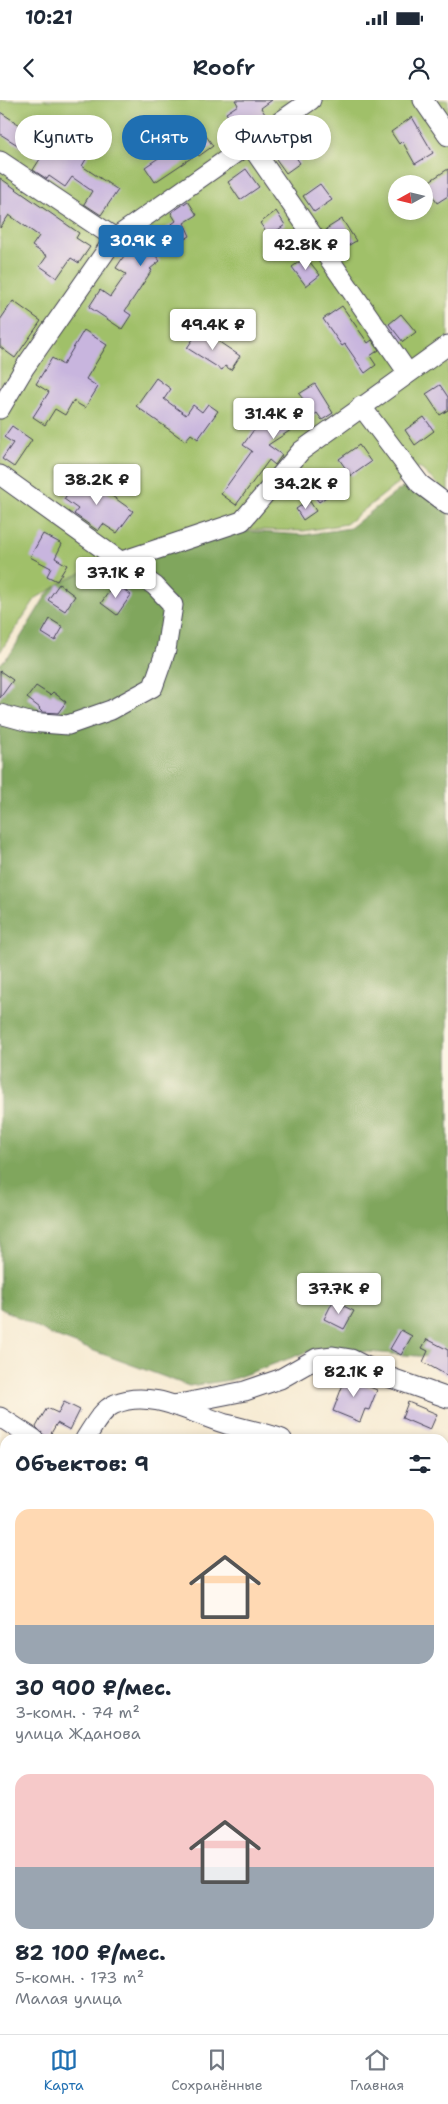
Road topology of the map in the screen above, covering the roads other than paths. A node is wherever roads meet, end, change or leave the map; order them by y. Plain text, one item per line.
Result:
1 (311, 100) edge
2 (423, 100) edge
3 (290, 115) edge
4 (448, 136) edge
5 (226, 160) edge
6 (260, 160) edge
7 (0, 161) edge
8 (116, 238) junction
9 (448, 345) edge
10 (408, 374) junction
11 (361, 406) junction
12 (0, 409) edge
13 (0, 475) edge
14 (448, 504) edge
15 (122, 561) junction
16 (0, 714) edge
17 (448, 1398) edge
18 (174, 1405) junction
19 (0, 1417) edge
20 (26, 1434) edge
21 (89, 1434) edge
22 (264, 1434) edge

1 - 3 street
2 - 4 street
5 - 8 street
6 - 10 street
7 - 8 street
8 - 12 street
9 - 10 street
10 - 11 street
11 - 14 street
11 - 15 street
13 - 15 street
15 - 16 street
17 - 18 street
18 - 21 street
18 - 22 street
19 - 20 street

